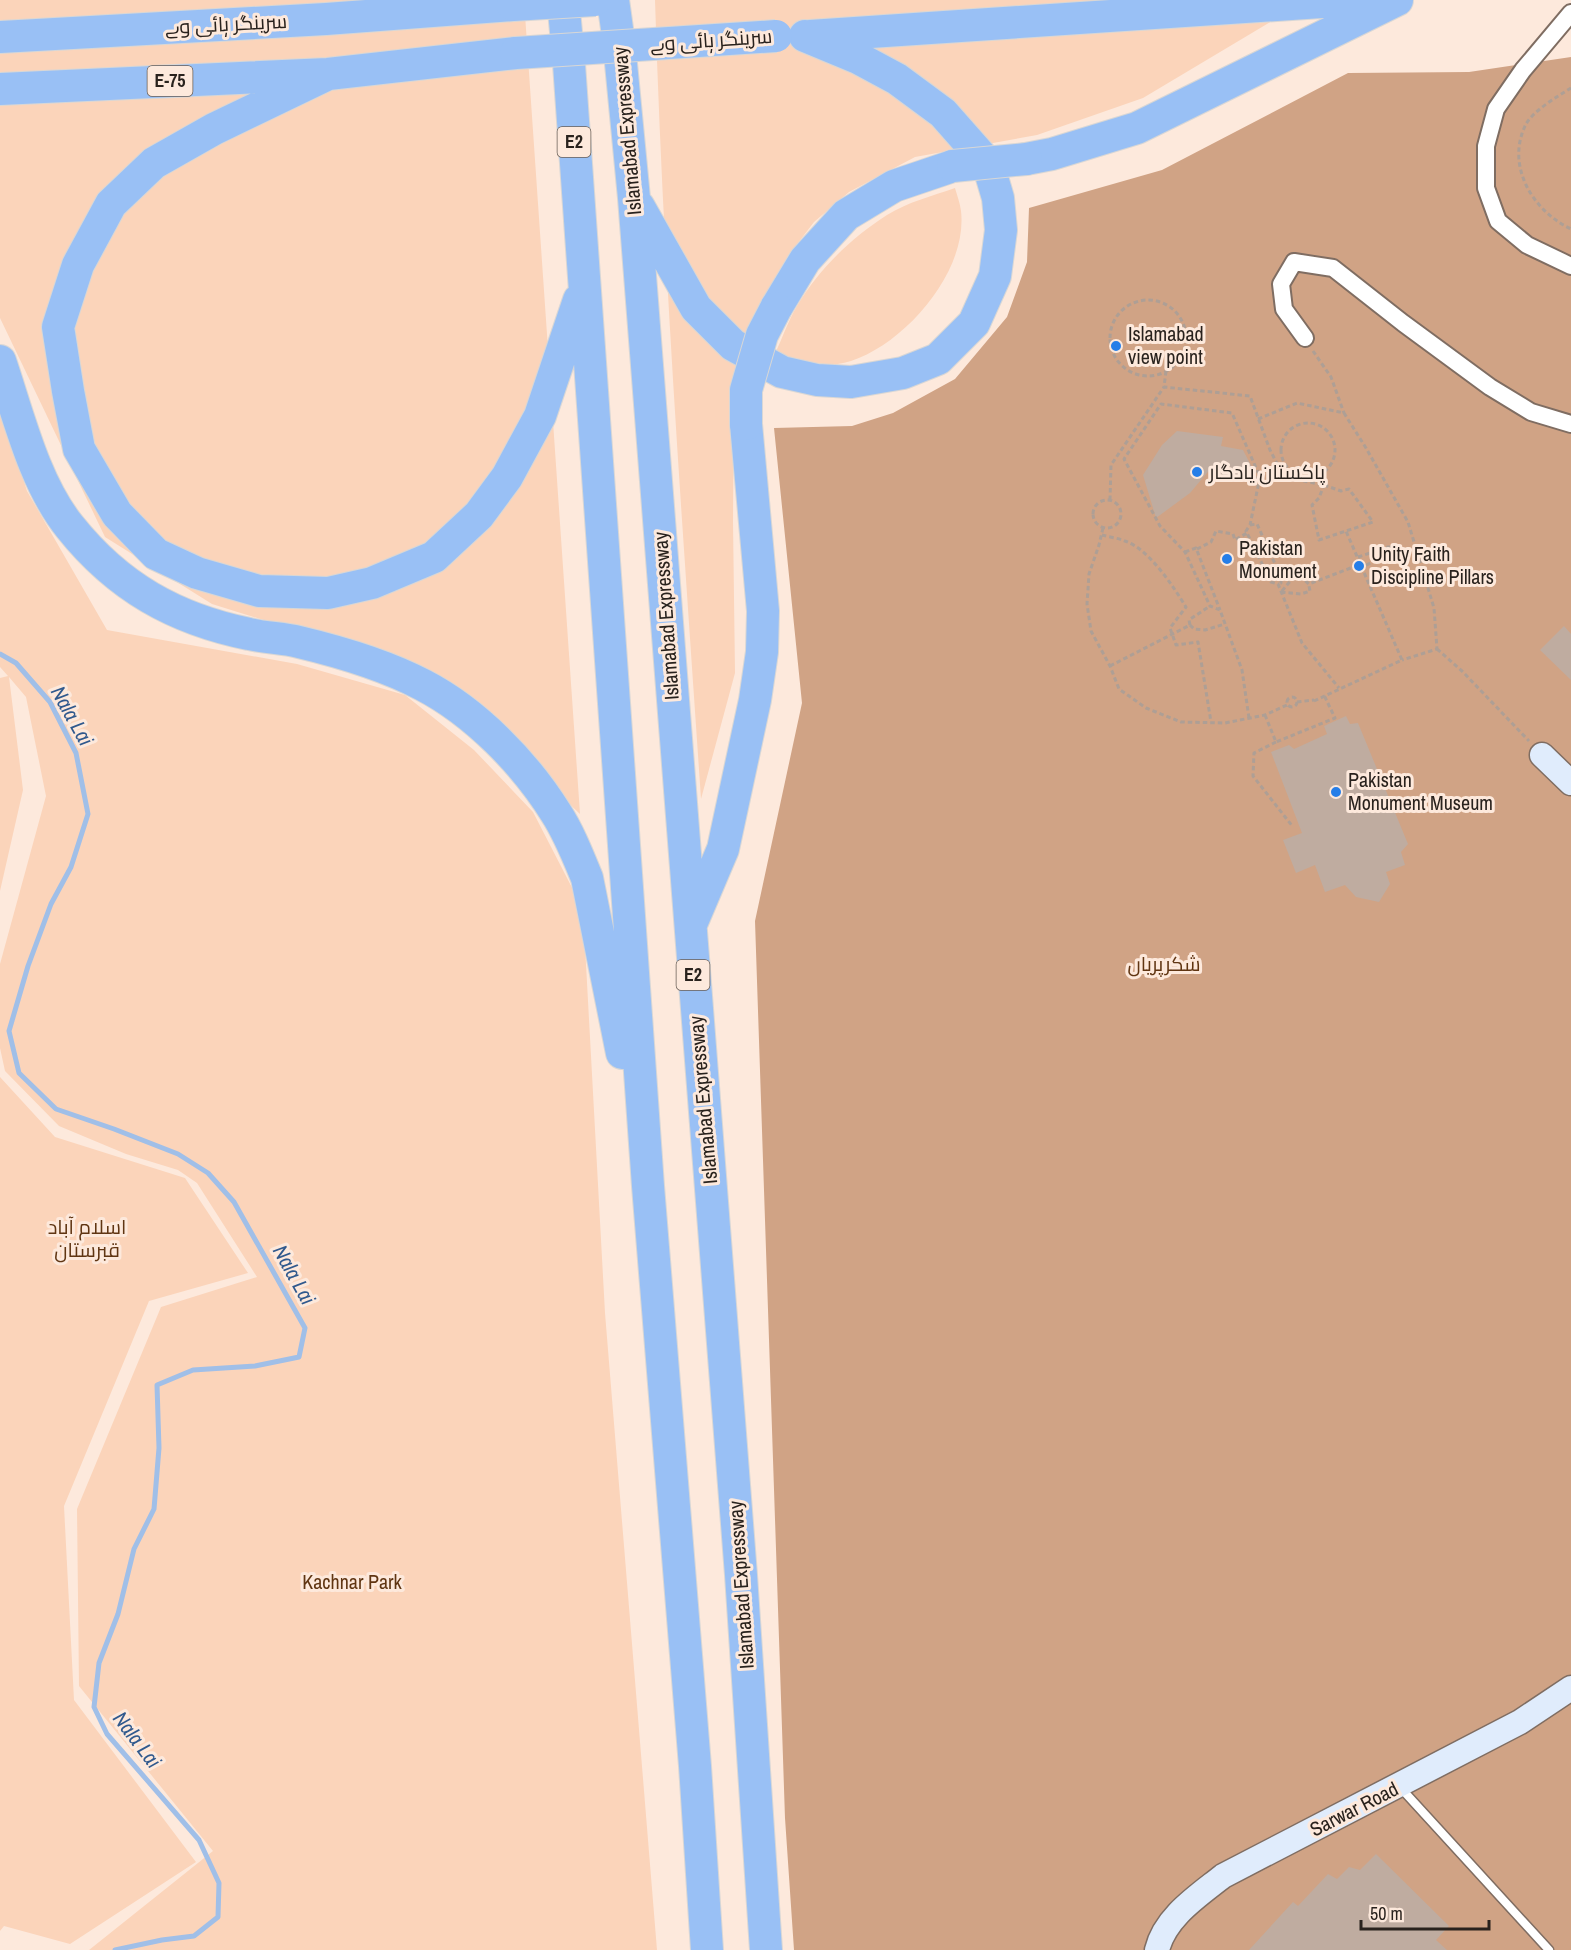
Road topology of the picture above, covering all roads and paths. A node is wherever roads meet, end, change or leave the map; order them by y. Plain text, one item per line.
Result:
1 (277, 0) edge
2 (563, 0) edge
3 (595, 0) edge
4 (613, 0) edge
5 (1351, 0) edge
6 (1397, 0) edge
7 (1571, 13) edge
8 (326, 19) junction
9 (790, 36) junction
10 (0, 37) edge
11 (328, 74) junction
12 (6, 88) edge
13 (1571, 88) edge
14 (634, 198) junction
15 (1571, 229) edge
16 (1571, 266) edge
17 (584, 285) junction
18 (1305, 338) joint
19 (0, 361) edge
20 (1166, 371) junction
21 (1164, 387) junction
22 (1344, 413) junction
23 (1258, 419) junction
24 (1571, 424) edge
25 (1319, 474) junction
26 (1324, 485) junction
27 (1110, 500) junction
28 (1250, 525) junction
29 (1103, 528) junction
30 (1347, 531) junction
31 (1247, 533) junction
32 (1102, 536) junction
33 (1197, 549) junction
34 (1268, 549) junction
35 (1185, 552) junction
36 (1257, 554) junction
37 (1358, 556) junction
38 (1361, 565) junction
39 (1207, 574) junction
40 (1197, 577) junction
41 (1278, 584) junction
42 (1309, 586) dead end
43 (1281, 592) junction
44 (1210, 606) junction
45 (1220, 610) junction
46 (1225, 624) junction
47 (1190, 625) junction
48 (1173, 634) junction
49 (1437, 649) junction
50 (1402, 660) junction
51 (1110, 666) junction
52 (1339, 688) junction
53 (1324, 695) junction
54 (1297, 702) junction
55 (1287, 705) junction
56 (1265, 715) junction
57 (1249, 718) junction
58 (1211, 722) junction
59 (1276, 742) junction
60 (1542, 755) joint
61 (1571, 783) edge
62 (1293, 827) dead end
63 (690, 929) junction
64 (648, 1186) junction
65 (1571, 1688) edge
66 (1399, 1786) junction
67 (1162, 1948) edge
68 (706, 1950) edge
69 (766, 1950) edge
70 (1549, 1950) edge

1 - 8 highway
2 - 17 highway, E2
3 - 8 highway, سرینگر ہائی وے, bridge
4 - 14 highway, Islamabad Expressway / E2
5 - 9 highway, سرینگر ہائی وے / E-75
6 - 63 highway, bridge
7 - 16 street
8 - 10 highway, سرینگر ہائی وے
9 - 11 highway, سرینگر ہائی وے / E-75, bridge
9 - 14 highway
11 - 12 highway, سرینگر ہائی وے / E-75
11 - 17 highway
13 - 15 path
14 - 63 highway, Islamabad Expressway / E2
17 - 64 highway, E2
18 - 22 path
18 - 24 street
19 - 64 highway
20 - 20 path
20 - 21 path
21 - 23 path
21 - 27 path
22 - 23 path
22 - 49 path
23 - 26 path
25 - 25 path
25 - 26 path
26 - 30 path
26 - 30 path
27 - 29 path
27 - 29 path
28 - 31 path
28 - 34 path
28 - 35 path
29 - 32 path
30 - 37 path
31 - 33 path
31 - 36 path
32 - 48 path
32 - 51 path
33 - 35 path
33 - 39 path
34 - 36 path
34 - 41 path
35 - 40 path
36 - 41 path
37 - 38 path
37 - 38 path
38 - 43 path
38 - 50 path
39 - 40 path
39 - 45 path
40 - 44 path
41 - 43 path
42 - 43 path
43 - 52 path
44 - 45 path
44 - 47 path
45 - 46 path
46 - 47 path
46 - 57 path
47 - 48 path
48 - 51 path
48 - 58 path
49 - 50 path
49 - 60 path
50 - 52 path
51 - 58 path
52 - 53 path
53 - 54 path
53 - 59 path
54 - 55 path
54 - 55 path
55 - 56 path
56 - 57 path
56 - 59 path
57 - 58 path
59 - 62 path
60 - 61 main road
63 - 69 highway, Islamabad Expressway / E2
64 - 68 highway, E2
65 - 66 main road, Sarwar Road
66 - 67 main road, Sarwar Road
66 - 70 lane

